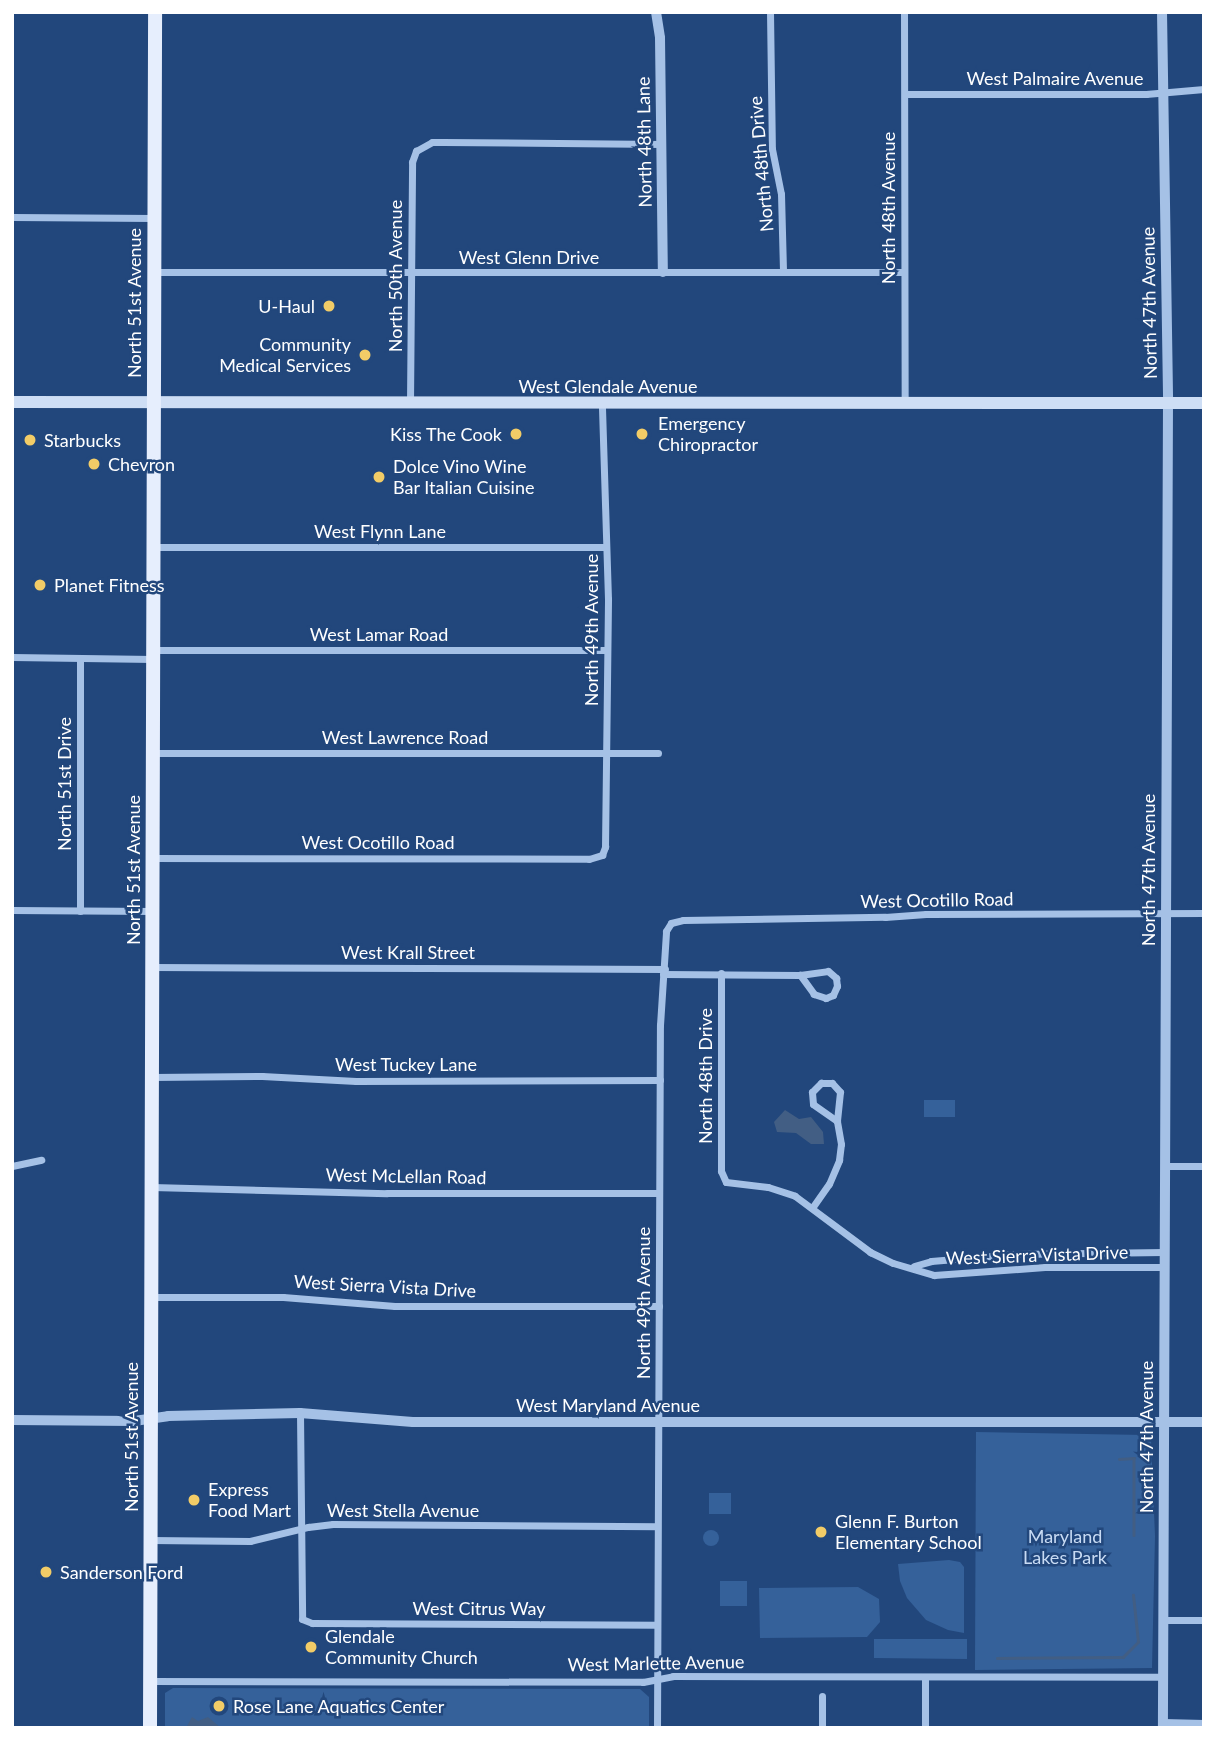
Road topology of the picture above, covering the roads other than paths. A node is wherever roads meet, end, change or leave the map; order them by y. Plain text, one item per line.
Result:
1 (155, 12) edge
2 (656, 12) edge
3 (770, 12) edge
4 (904, 12) edge
5 (1162, 12) edge
6 (1204, 89) edge
7 (1164, 92) junction
8 (905, 94) junction
9 (661, 144) junction
10 (12, 217) edge
11 (154, 218) junction
12 (155, 272) junction
13 (663, 272) junction
14 (783, 272) junction
15 (904, 272) junction
16 (411, 273) junction
17 (12, 402) edge
18 (410, 403) junction
19 (905, 403) junction
20 (1168, 403) junction
21 (153, 404) junction
22 (602, 404) junction
23 (1204, 404) edge
24 (153, 547) junction
25 (606, 547) junction
26 (606, 650) junction
27 (153, 654) junction
28 (12, 657) edge
29 (80, 658) junction
30 (658, 752) dead end
31 (153, 753) junction
32 (606, 753) junction
33 (602, 855) joint
34 (152, 858) junction
35 (12, 910) edge
36 (80, 911) junction
37 (152, 911) junction
38 (1204, 913) edge
39 (1166, 914) junction
40 (671, 923) joint
41 (152, 967) junction
42 (664, 971) junction
43 (721, 973) junction
44 (800, 975) junction
45 (152, 1077) junction
46 (660, 1080) junction
47 (837, 1121) junction
48 (41, 1160) dead end
49 (12, 1166) edge
50 (1165, 1166) junction
51 (1204, 1166) edge
52 (722, 1179) joint
53 (152, 1187) junction
54 (659, 1193) junction
55 (812, 1208) junction
56 (1164, 1252) junction
57 (913, 1266) junction
58 (1164, 1267) junction
59 (151, 1297) junction
60 (659, 1306) junction
61 (300, 1413) junction
62 (151, 1418) junction
63 (12, 1420) edge
64 (1204, 1422) edge
65 (658, 1423) junction
66 (1164, 1423) junction
67 (657, 1526) junction
68 (299, 1529) junction
69 (150, 1540) junction
70 (1164, 1620) junction
71 (1204, 1620) edge
72 (657, 1625) junction
73 (925, 1677) junction
74 (1163, 1677) junction
75 (657, 1678) junction
76 (150, 1681) junction
77 (822, 1696) dead end
78 (1204, 1723) edge
79 (1163, 1725) edge
80 (150, 1728) edge
81 (657, 1728) edge
82 (822, 1728) edge
83 (925, 1728) edge

1 - 11 main road, North 51st Avenue
2 - 9 street, North 48th Lane
3 - 14 street, North 48th Drive
4 - 8 street, North 48th Avenue
5 - 7 street, North 47th Avenue
6 - 7 street, West Palmaire Avenue
7 - 8 street, West Palmaire Avenue
7 - 20 street, North 47th Avenue
8 - 15 street, North 48th Avenue
9 - 13 street, North 48th Lane
9 - 16 street, North 50th Avenue
10 - 11 street
11 - 12 main road, North 51st Avenue
12 - 16 street, West Glenn Drive
12 - 21 main road, North 51st Avenue
13 - 14 street, West Glenn Drive
13 - 16 street, West Glenn Drive
14 - 15 street, West Glenn Drive
15 - 19 street, North 48th Avenue
16 - 18 street, North 50th Avenue
17 - 21 main road, West Glendale Avenue
18 - 21 main road, West Glendale Avenue
18 - 22 main road, West Glendale Avenue
19 - 20 main road, West Glendale Avenue
19 - 22 main road, West Glendale Avenue
20 - 23 main road, West Glendale Avenue
20 - 39 street, North 47th Avenue
21 - 24 main road, North 51st Avenue
22 - 25 street, North 49th Avenue
24 - 25 street, West Flynn Lane
24 - 27 main road, North 51st Avenue
25 - 26 street, North 49th Avenue
26 - 27 street, West Lamar Road
26 - 32 street, North 49th Avenue
27 - 29 street, West Lamar Road
27 - 31 main road, North 51st Avenue
28 - 29 street, West Lamar Road
29 - 36 street, North 51st Drive
30 - 32 street, West Lawrence Road
31 - 32 street, West Lawrence Road
31 - 34 main road, North 51st Avenue
32 - 33 street, North 49th Avenue
33 - 34 street, West Ocotillo Road
34 - 37 main road, North 51st Avenue
35 - 36 street
36 - 37 street
37 - 41 main road, North 51st Avenue
38 - 39 street, West Ocotillo Road
39 - 40 street, West Ocotillo Road
39 - 50 street, North 47th Avenue
40 - 42 street, North 49th Avenue
41 - 42 street, West Krall Street
41 - 45 main road, North 51st Avenue
42 - 43 street, West Krall Street
42 - 46 street, North 49th Avenue
43 - 44 street, West Krall Street
43 - 52 street, North 48th Drive
44 - 44 street, West Krall Street
45 - 46 street, West Tuckey Lane
45 - 53 main road, North 51st Avenue
46 - 54 street, North 49th Avenue
47 - 47 street
47 - 55 street
48 - 49 street
50 - 51 street
50 - 56 street, North 47th Avenue
52 - 55 street, West Sierra Vista Drive
53 - 54 street, West McLellan Road
53 - 59 main road, North 51st Avenue
54 - 60 street, North 49th Avenue
55 - 57 street, West Sierra Vista Drive
56 - 57 street, West Sierra Vista Drive
56 - 58 street, North 47th Avenue
57 - 58 street, West Sierra Vista Drive
58 - 66 street, North 47th Avenue
59 - 60 street, West Sierra Vista Drive
59 - 62 main road, North 51st Avenue
60 - 65 street, North 49th Avenue
61 - 62 street, West Maryland Avenue
61 - 65 street, West Maryland Avenue
61 - 68 street
62 - 63 street, West Maryland Avenue
62 - 69 main road, North 51st Avenue
64 - 66 street, West Maryland Avenue
65 - 66 street, West Maryland Avenue
65 - 67 street, North 49th Avenue
66 - 70 street, North 47th Avenue
67 - 68 street, West Stella Avenue
67 - 72 street, North 49th Avenue
68 - 69 street, West Stella Avenue
68 - 72 street, West Citrus Way
69 - 76 main road, North 51st Avenue
70 - 71 street
70 - 74 street, North 47th Avenue
72 - 75 street, North 49th Avenue
73 - 74 street, West Marlette Avenue
73 - 75 street, West Marlette Avenue
73 - 83 street
74 - 79 street, North 47th Avenue
75 - 76 street, West Marlette Avenue
75 - 81 street, North 49th Avenue
76 - 80 main road, North 51st Avenue
77 - 82 street
78 - 79 street

